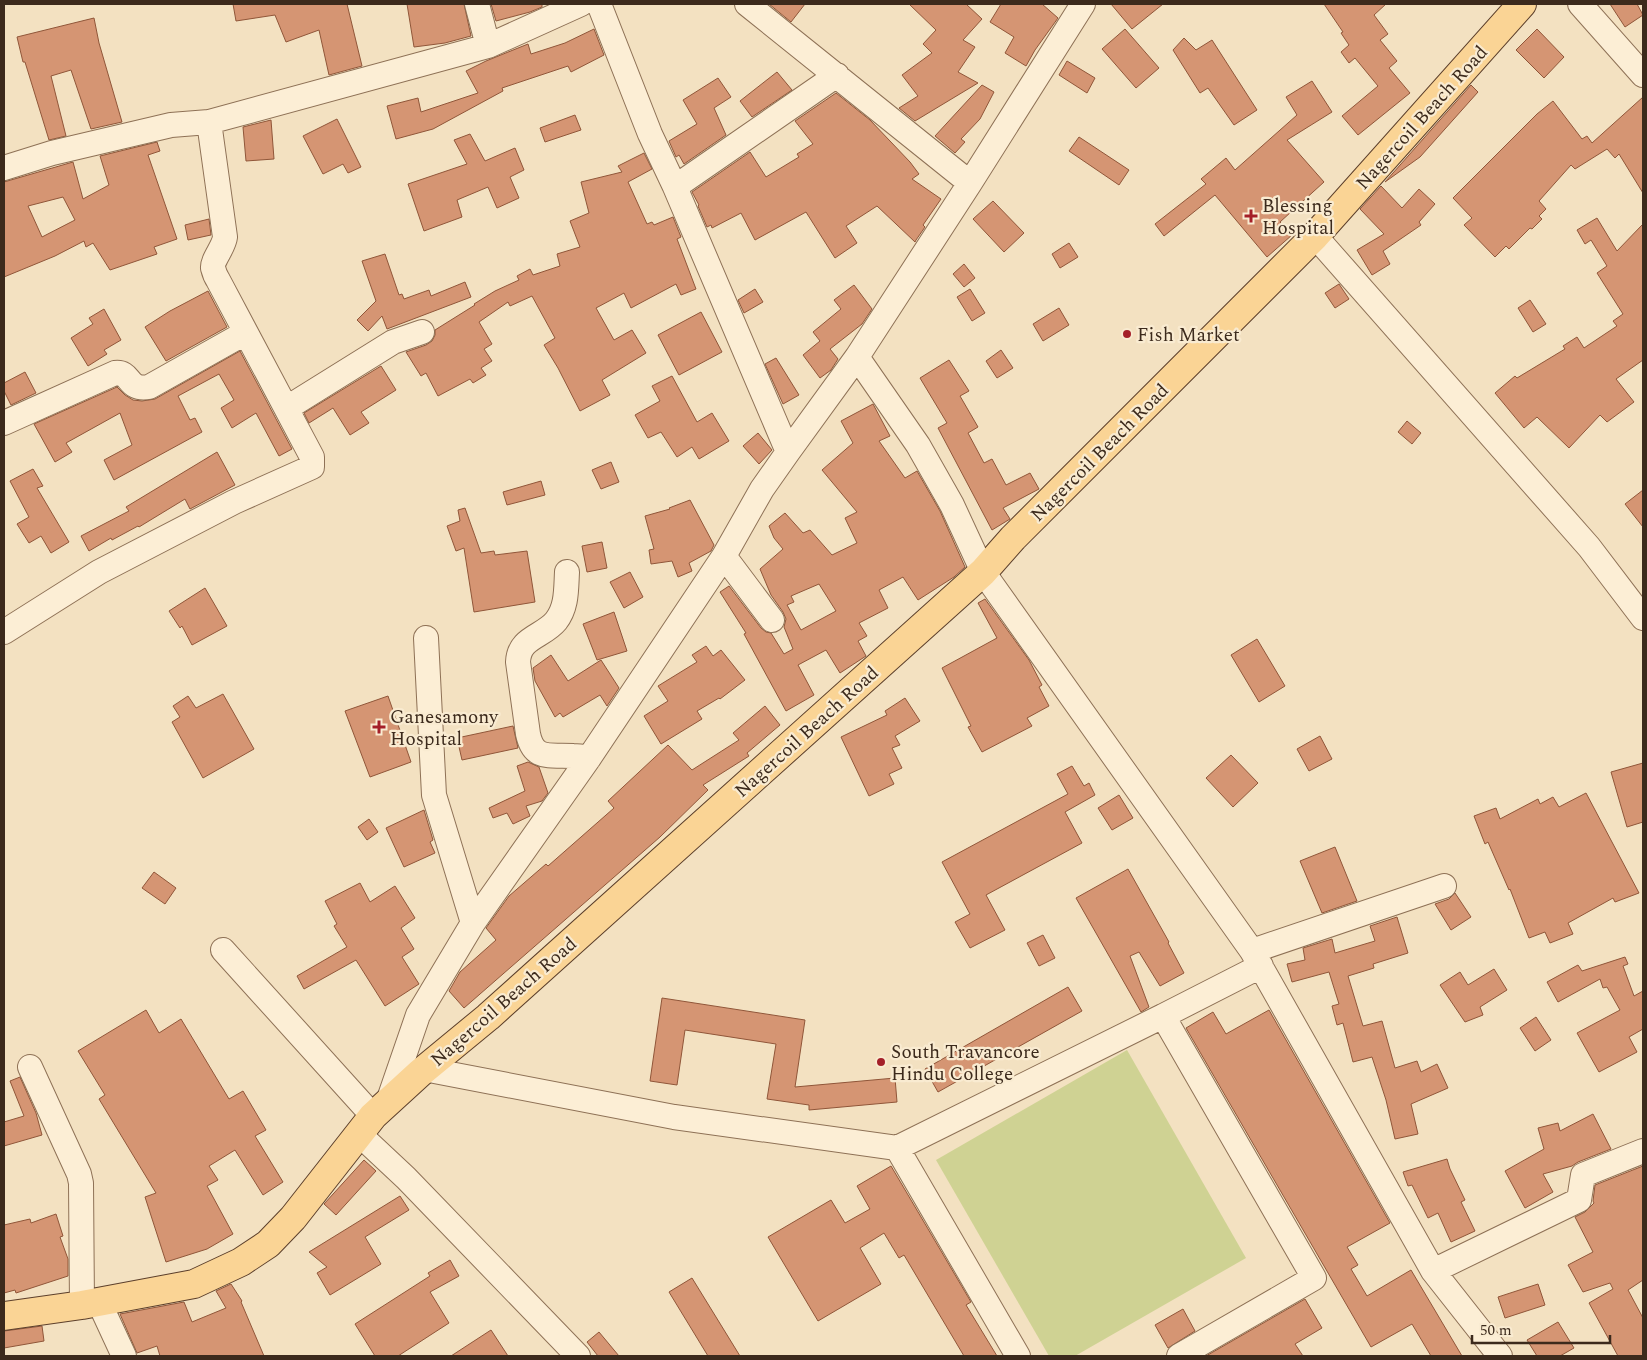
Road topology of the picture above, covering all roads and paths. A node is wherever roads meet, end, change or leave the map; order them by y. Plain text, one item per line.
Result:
1 (477, 4) edge
2 (582, 4) edge
3 (599, 4) edge
4 (747, 4) edge
5 (1084, 4) edge
6 (1522, 4) edge
7 (1580, 4) edge
8 (488, 46) junction
9 (837, 75) junction
10 (1643, 75) edge
11 (210, 122) junction
12 (4, 168) edge
13 (970, 183) junction
14 (675, 187) junction
15 (1315, 236) junction
16 (422, 332) dead end
17 (245, 333) junction
18 (857, 357) junction
19 (286, 408) junction
20 (4, 423) edge
21 (788, 452) junction
22 (724, 556) junction
23 (567, 572) dead end
24 (983, 572) junction
25 (1643, 618) edge
26 (772, 620) dead end
27 (4, 632) edge
28 (426, 638) dead end
29 (589, 758) junction
30 (1444, 886) dead end
31 (472, 923) junction
32 (223, 950) dead end
33 (1256, 958) junction
34 (1163, 1016) junction
35 (30, 1066) dead end
36 (424, 1069) junction
37 (373, 1117) junction
38 (898, 1148) junction
39 (1643, 1151) edge
40 (1434, 1271) junction
41 (91, 1304) junction
42 (4, 1316) edge
43 (124, 1356) edge
44 (578, 1356) edge
45 (1018, 1356) edge
46 (1179, 1356) edge
47 (1500, 1356) edge

1 - 8 street
2 - 8 street
3 - 14 street
4 - 9 street
5 - 13 street
6 - 15 main road, Nagercoil Beach Road
7 - 10 street
8 - 11 street
9 - 13 street
9 - 14 street
11 - 12 street
11 - 17 street
13 - 18 street
14 - 21 street
15 - 24 main road, Nagercoil Beach Road
15 - 25 street
16 - 19 street
17 - 19 street
17 - 20 street
18 - 21 street
18 - 24 street
19 - 27 street
21 - 22 street
22 - 26 street
22 - 29 street
23 - 29 street
24 - 33 street
24 - 36 main road, Nagercoil Beach Road
28 - 31 street
29 - 31 street
30 - 33 street
31 - 37 street
32 - 37 street
33 - 34 street
33 - 40 street
34 - 38 street
34 - 46 street
35 - 41 street
36 - 37 main road, Nagercoil Beach Road
36 - 38 street
37 - 41 main road, Nagercoil Beach Road
37 - 44 street
38 - 45 street
39 - 40 street
40 - 47 street
41 - 42 main road, Nagercoil Beach Road
41 - 43 street

